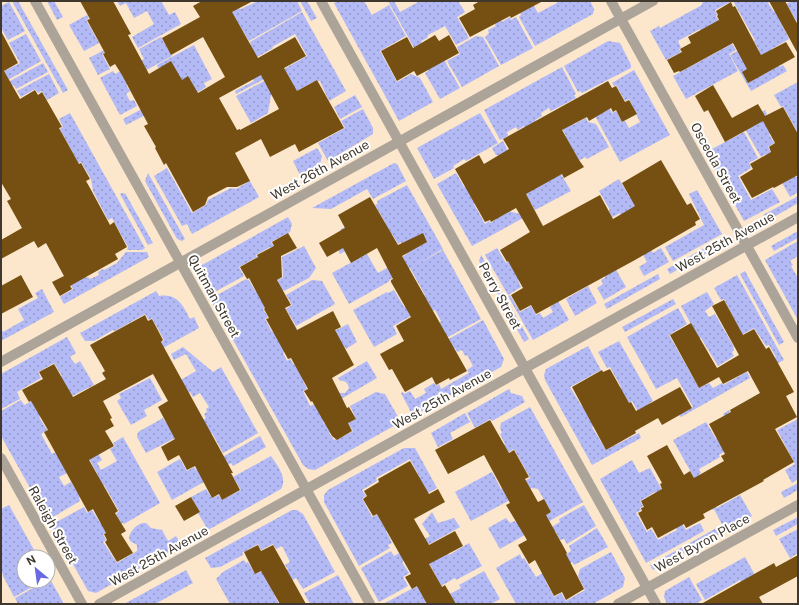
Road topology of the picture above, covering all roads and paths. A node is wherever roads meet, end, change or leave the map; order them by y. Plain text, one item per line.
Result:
1 (35, 1) edge
2 (321, 1) edge
3 (612, 1) edge
4 (653, 1) edge
5 (621, 18) junction
6 (398, 141) junction
7 (798, 217) edge
8 (747, 245) junction
9 (180, 262) junction
10 (798, 338) edge
11 (1, 362) edge
12 (525, 368) junction
13 (1, 458) edge
14 (306, 489) junction
15 (798, 505) edge
16 (647, 588) junction
17 (82, 604) edge
18 (99, 604) edge
19 (370, 604) edge
20 (618, 604) edge
21 (656, 604) edge

1 - 9 street, Quitman Street
2 - 6 street, Perry Street
3 - 5 street, Osceola Street
4 - 5 street, West 26th Avenue
5 - 6 street, West 26th Avenue
5 - 8 street, Osceola Street
6 - 9 street, West 26th Avenue
6 - 12 street, Perry Street
7 - 8 street, West 25th Avenue
8 - 10 street, Osceola Street
8 - 12 street, West 25th Avenue
9 - 11 street, West 26th Avenue
9 - 14 street, Quitman Street
12 - 14 street, West 25th Avenue
12 - 16 street, Perry Street
13 - 17 street, Raleigh Street
14 - 18 street, West 25th Avenue
14 - 19 street, Quitman Street
15 - 16 street, West Byron Place
16 - 20 street, West Byron Place
16 - 21 street, Perry Street

